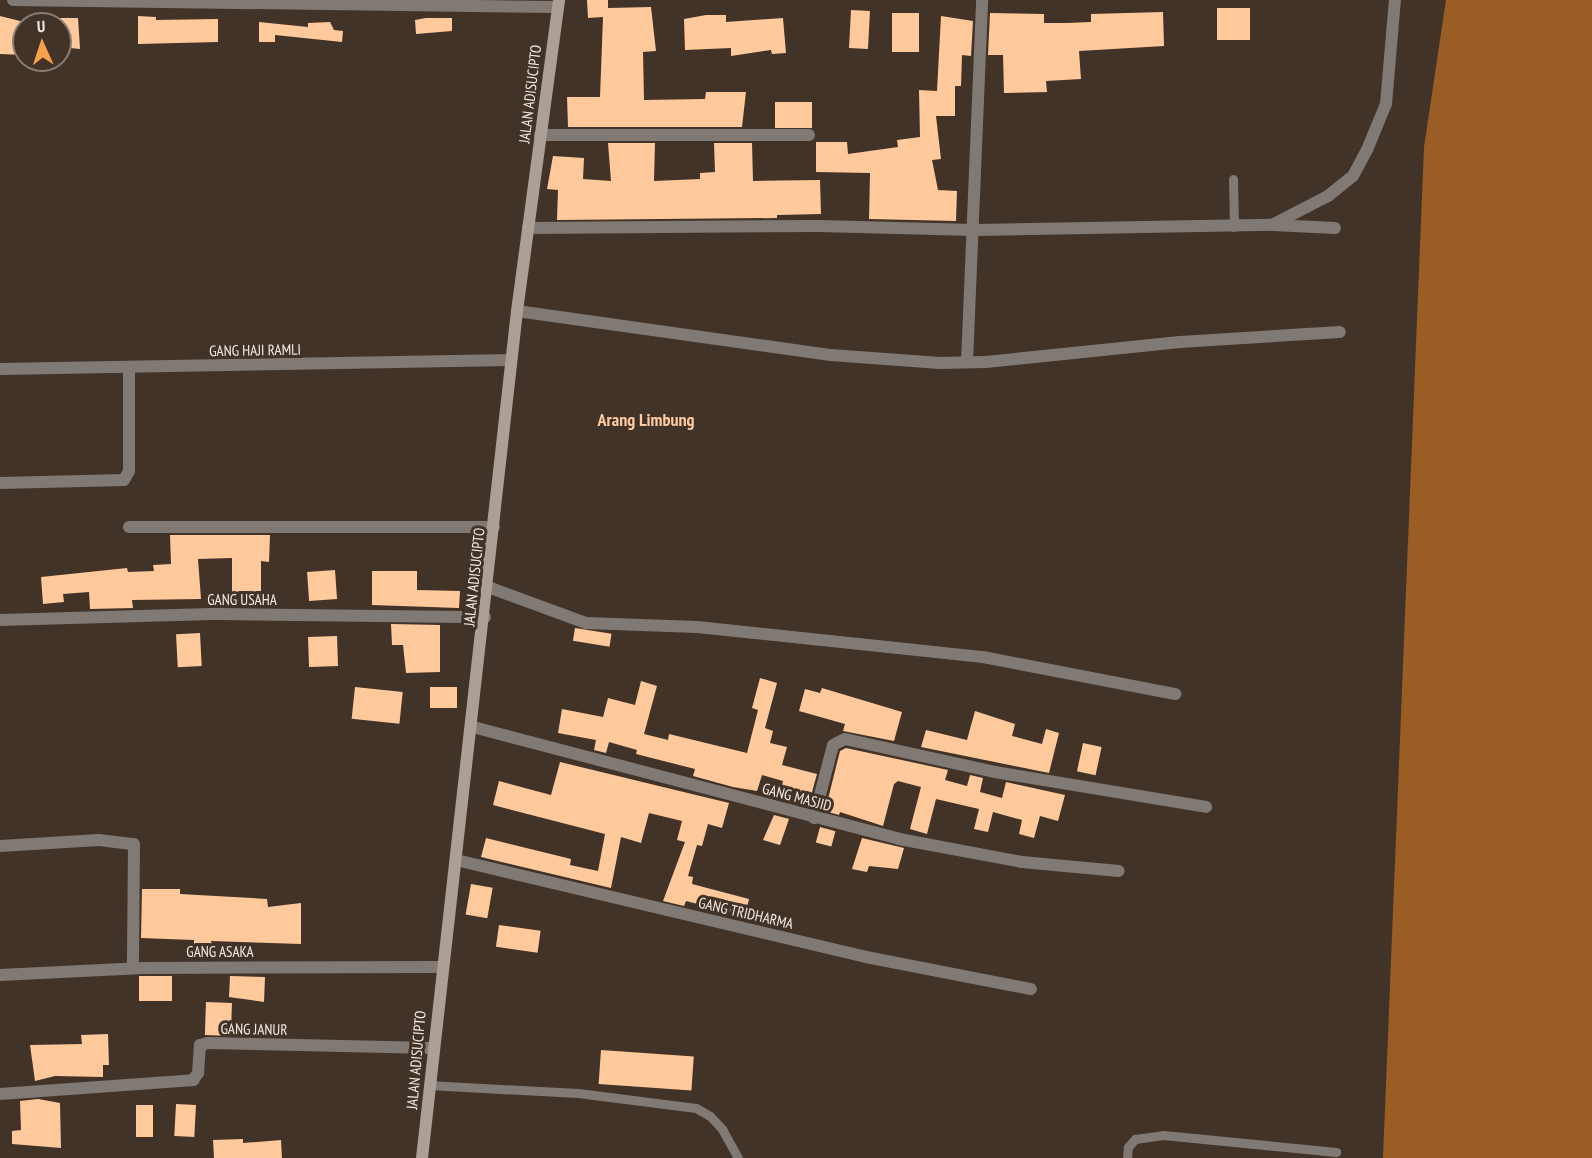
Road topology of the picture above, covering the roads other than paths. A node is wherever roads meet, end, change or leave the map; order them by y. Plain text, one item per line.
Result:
1 (13, 0) edge
2 (982, 0) edge
3 (1395, 0) edge
4 (558, 4) edge
5 (540, 135) junction
6 (809, 135) dead end
7 (1233, 179) dead end
8 (1272, 225) junction
9 (1234, 227) junction
10 (528, 228) junction
11 (1335, 228) dead end
12 (974, 230) junction
13 (517, 310) junction
14 (1340, 332) dead end
15 (511, 360) junction
16 (967, 362) junction
17 (129, 367) junction
18 (0, 369) edge
19 (0, 483) edge
20 (129, 527) dead end
21 (494, 527) junction
22 (488, 587) junction
23 (485, 617) junction
24 (0, 620) edge
25 (1175, 694) dead end
26 (473, 726) junction
27 (1206, 807) dead end
28 (814, 818) junction
29 (0, 846) edge
30 (456, 860) junction
31 (1119, 871) dead end
32 (440, 967) junction
33 (133, 968) junction
34 (0, 975) edge
35 (1031, 989) dead end
36 (431, 1048) junction
37 (428, 1085) junction
38 (0, 1094) edge
39 (1336, 1152) dead end
40 (422, 1158) edge
41 (738, 1158) edge
42 (1127, 1158) edge

1 - 4 street
2 - 12 street
3 - 8 street
4 - 5 main road, JALAN ADISUCIPTO
5 - 6 street
5 - 10 main road, JALAN ADISUCIPTO
7 - 9 lane
8 - 9 street
8 - 11 street
9 - 12 street
10 - 12 street
10 - 13 main road, JALAN ADISUCIPTO
12 - 16 street
13 - 15 main road, JALAN ADISUCIPTO
13 - 16 street
14 - 16 street
15 - 17 street, GANG HAJI RAMLI
15 - 21 main road, JALAN ADISUCIPTO
17 - 18 street, GANG HAJI RAMLI
17 - 19 street
20 - 21 street
21 - 22 main road, JALAN ADISUCIPTO
22 - 23 main road, JALAN ADISUCIPTO
22 - 25 street
23 - 24 street, GANG USAHA
23 - 26 main road, JALAN ADISUCIPTO
26 - 28 street, GANG MASJID
26 - 30 main road, JALAN ADISUCIPTO
27 - 28 street
28 - 31 street, GANG MASJID
29 - 33 street
30 - 32 main road, JALAN ADISUCIPTO
30 - 35 street, GANG TRIDHARMA
32 - 33 street, GANG ASAKA
32 - 36 main road, JALAN ADISUCIPTO
33 - 34 street, GANG ASAKA
36 - 37 main road, JALAN ADISUCIPTO
36 - 38 street, GANG JANUR
37 - 40 main road, JALAN ADISUCIPTO
37 - 41 lane
39 - 42 lane

